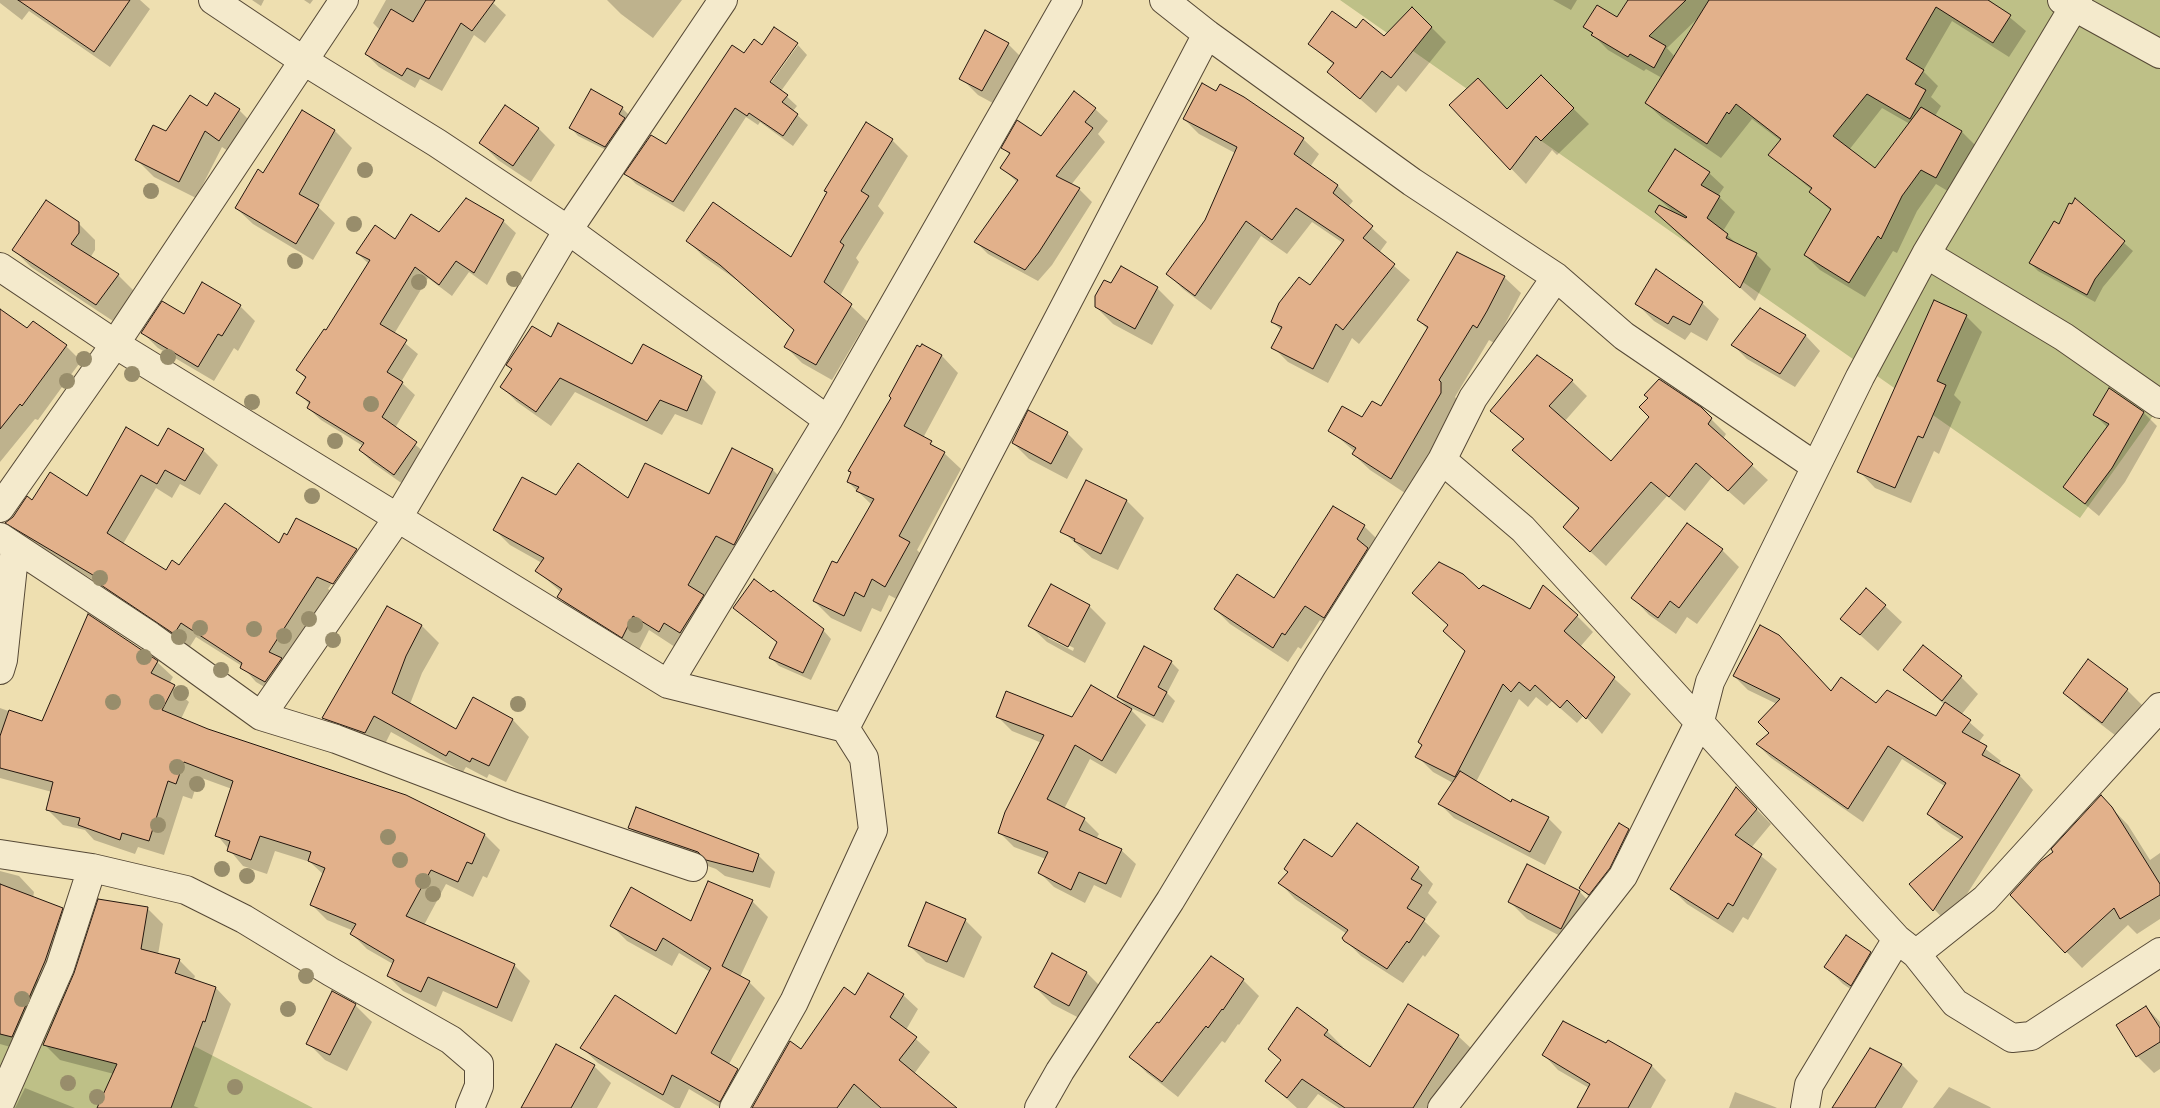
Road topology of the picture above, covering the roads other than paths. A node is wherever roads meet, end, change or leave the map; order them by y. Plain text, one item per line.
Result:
1 (213, 0) edge
2 (344, 0) edge
3 (723, 0) edge
4 (1068, 0) edge
5 (1164, 0) edge
6 (2072, 3) edge
7 (1207, 34) junction
8 (2160, 54) edge
9 (304, 61) junction
10 (568, 230) junction
11 (1926, 254) junction
12 (0, 268) edge
13 (1556, 277) junction
14 (115, 344) junction
15 (2160, 404) edge
16 (828, 420) junction
17 (1442, 460) junction
18 (1815, 466) junction
19 (0, 508) edge
20 (397, 519) junction
21 (8, 542) edge
22 (0, 670) edge
23 (668, 684) junction
24 (2160, 708) edge
25 (261, 716) junction
26 (1700, 721) junction
27 (845, 728) junction
28 (0, 854) edge
29 (692, 867) dead end
30 (92, 868) junction
31 (1906, 947) junction
32 (2160, 952) edge
33 (0, 1103) edge
34 (470, 1108) edge
35 (734, 1108) edge
36 (1039, 1108) edge
37 (1442, 1108) edge
38 (1805, 1108) edge

1 - 9 street
2 - 9 street
3 - 10 street
4 - 16 street
5 - 7 street
6 - 8 street
6 - 11 street
7 - 13 street
7 - 27 street
9 - 10 street
9 - 14 street
10 - 16 street
10 - 20 street
11 - 15 street
11 - 18 street
12 - 14 street
13 - 17 street
13 - 18 street
14 - 19 street
14 - 20 street
16 - 23 street
17 - 26 street
17 - 36 street
18 - 26 street
20 - 23 street
20 - 25 street
21 - 22 street
21 - 25 street
23 - 27 street
24 - 31 street
25 - 29 street
26 - 31 street
26 - 37 street
27 - 35 street
28 - 30 street
30 - 33 street
30 - 34 street
31 - 32 street
31 - 38 street

